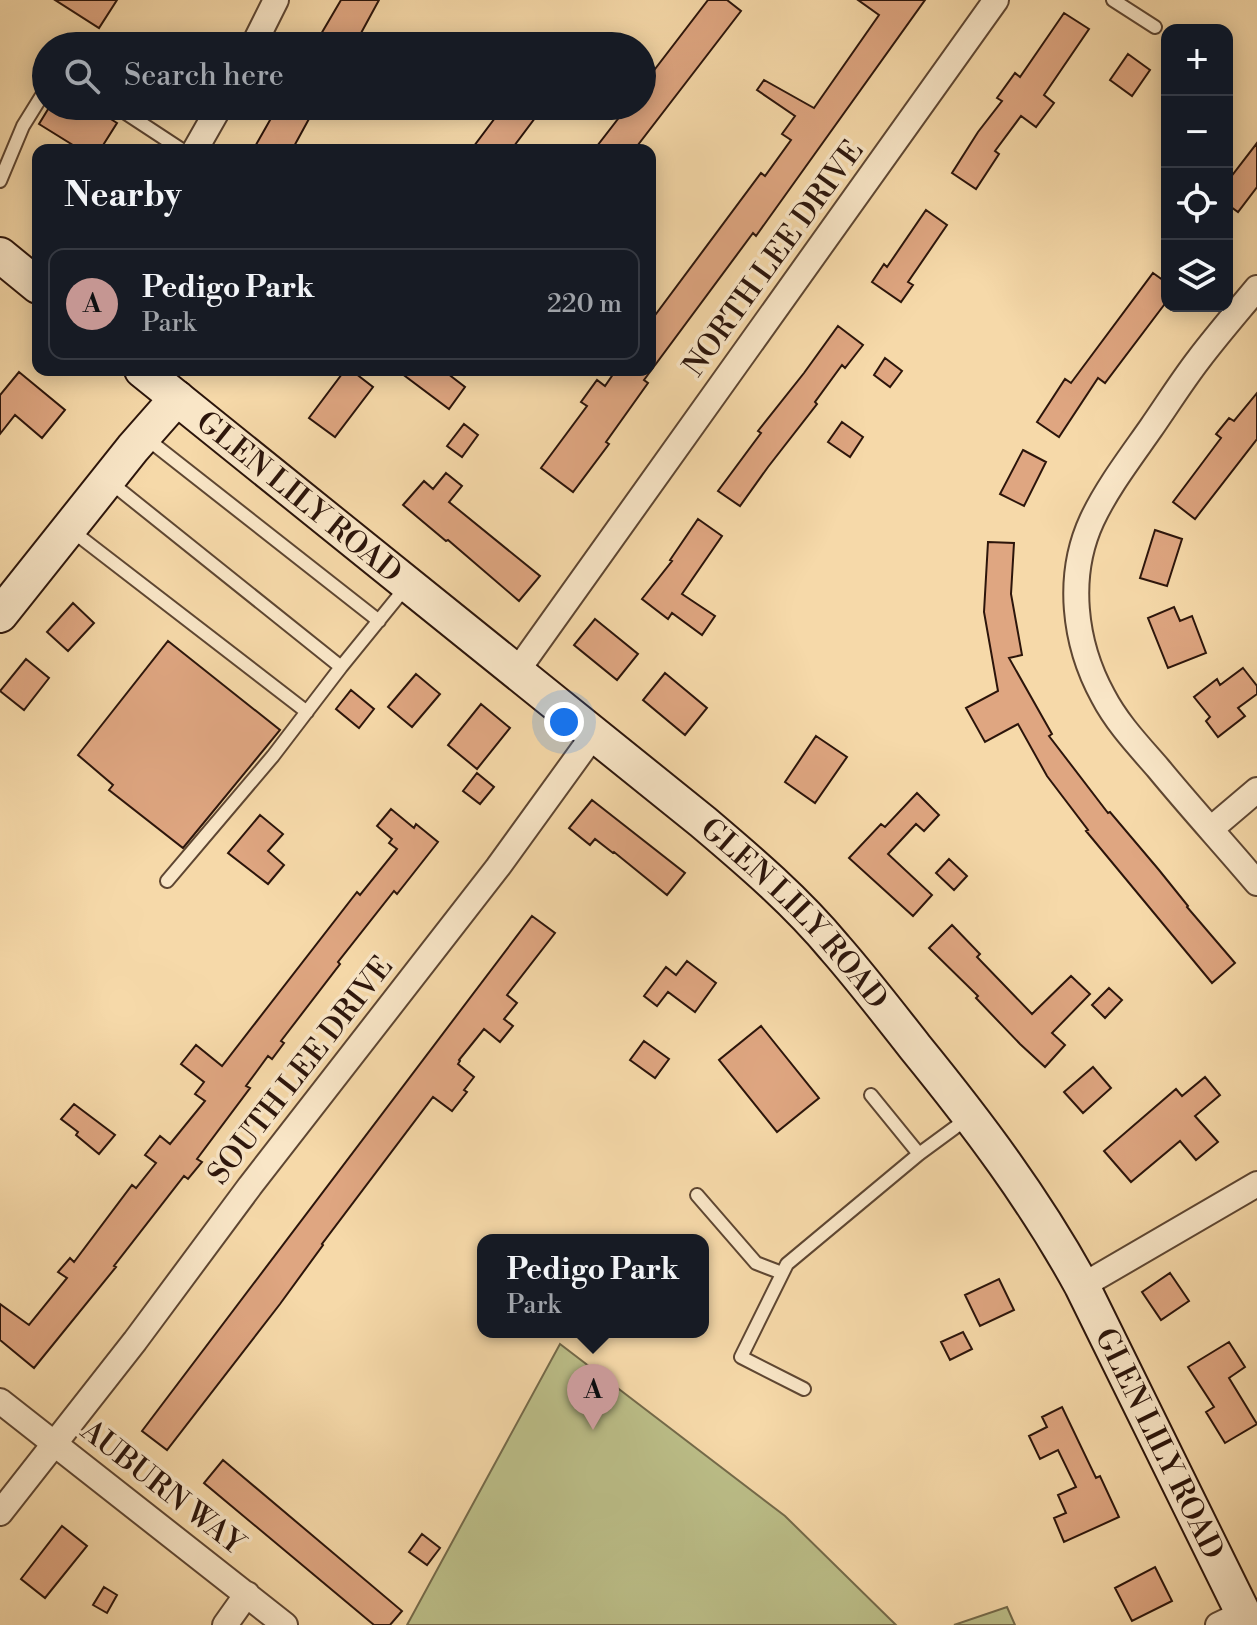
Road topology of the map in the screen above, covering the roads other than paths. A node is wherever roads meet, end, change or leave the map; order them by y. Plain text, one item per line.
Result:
1 (276, 0) edge
2 (996, 0) edge
3 (1113, 0) edge
4 (1155, 27) dead end
5 (260, 32) edge
6 (32, 112) edge
7 (136, 120) edge
8 (212, 120) edge
9 (173, 144) edge
10 (198, 144) edge
11 (0, 181) edge
12 (0, 255) edge
13 (32, 281) edge
14 (1257, 288) edge
15 (150, 376) edge
16 (177, 398) junction
17 (144, 436) junction
18 (107, 480) junction
19 (69, 528) junction
20 (408, 584) junction
21 (0, 615) edge
22 (379, 621) junction
23 (341, 667) junction
24 (517, 671) junction
25 (307, 712) junction
26 (595, 733) junction
27 (1257, 790) edge
28 (1211, 829) junction
29 (167, 881) dead end
30 (1257, 883) edge
31 (871, 1095) dead end
32 (970, 1116) junction
33 (919, 1154) junction
34 (1257, 1184) edge
35 (697, 1195) dead end
36 (782, 1273) junction
37 (1082, 1286) junction
38 (804, 1389) dead end
39 (0, 1401) edge
40 (53, 1442) junction
41 (0, 1513) edge
42 (247, 1594) junction
43 (1237, 1621) edge
44 (225, 1625) edge
45 (285, 1625) edge

1 - 5 street
2 - 24 street, NORTH LEE DRIVE
3 - 4 lane
6 - 11 lane
7 - 9 lane
8 - 10 street
12 - 13 street
14 - 28 street
15 - 16 street, GLEN LILY ROAD
16 - 17 street
16 - 20 street, GLEN LILY ROAD
17 - 18 street
17 - 22 lane
18 - 19 street
18 - 23 lane
19 - 21 street
19 - 25 lane
20 - 22 lane
20 - 24 street, GLEN LILY ROAD
22 - 23 lane
23 - 25 lane
24 - 26 street, GLEN LILY ROAD
25 - 29 lane
26 - 32 street, GLEN LILY ROAD
26 - 40 street, SOUTH LEE DRIVE
27 - 28 street
28 - 30 street
31 - 33 lane
32 - 33 lane
32 - 37 street, GLEN LILY ROAD
33 - 36 lane
34 - 37 street
35 - 36 lane
36 - 38 lane
37 - 43 street, GLEN LILY ROAD
39 - 40 street, AUBURN WAY
40 - 41 street, SOUTH LEE DRIVE
40 - 42 street, AUBURN WAY
42 - 44 street
42 - 45 street, AUBURN WAY

